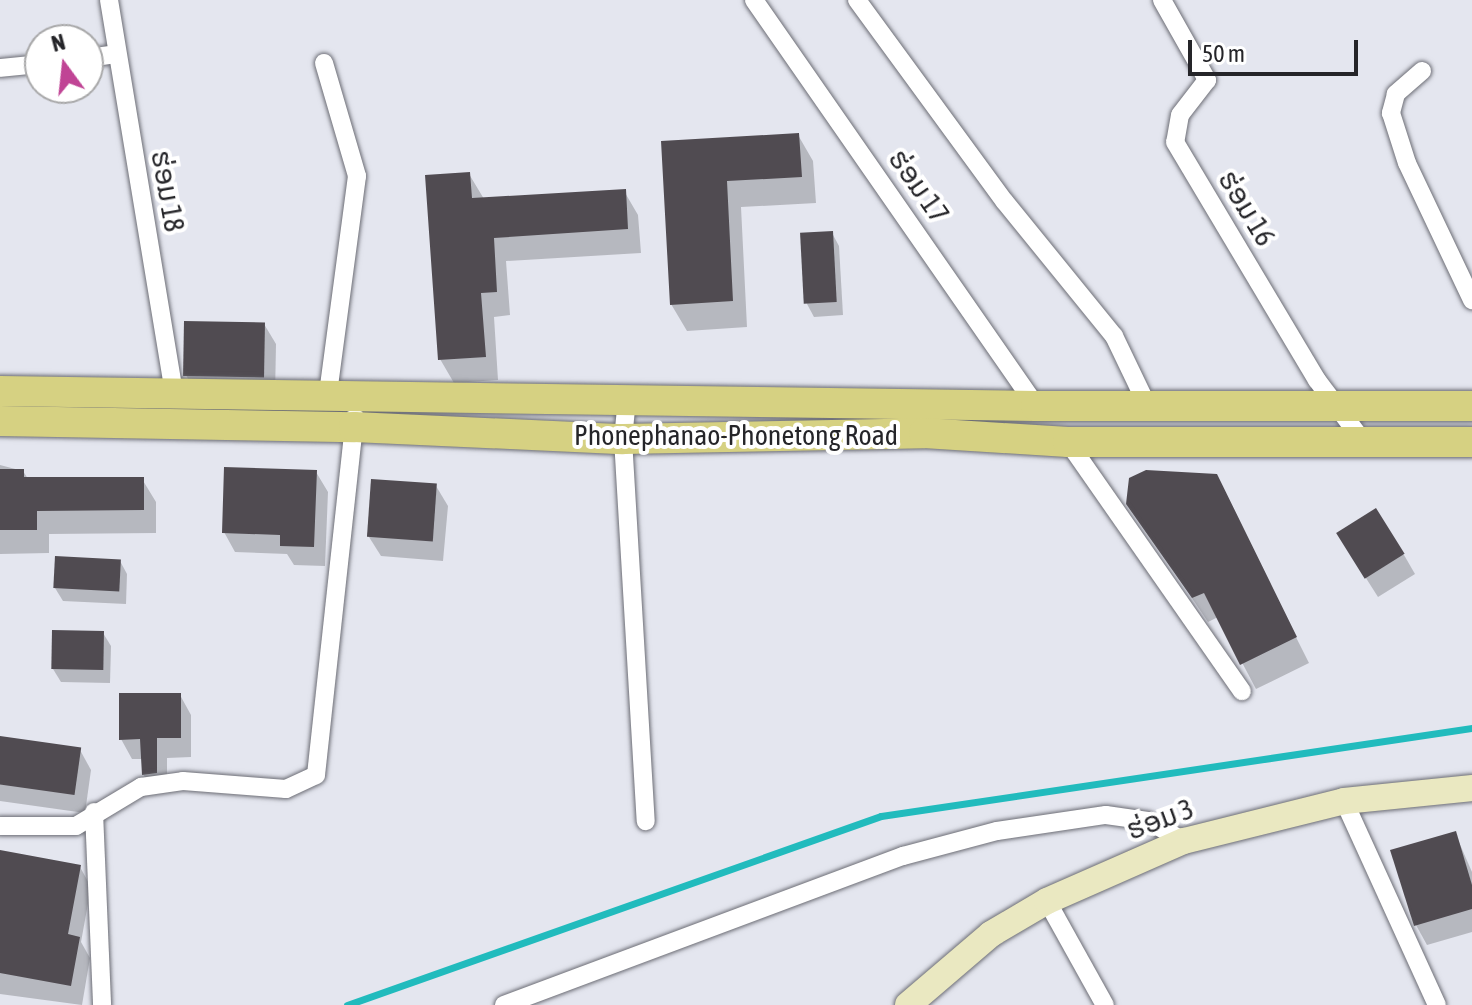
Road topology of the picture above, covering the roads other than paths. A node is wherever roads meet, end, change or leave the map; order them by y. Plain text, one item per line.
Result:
1 (109, 0) edge
2 (754, 0) edge
3 (857, 0) edge
4 (1162, 0) edge
5 (116, 54) junction
6 (104, 56) edge
7 (324, 63) dead end
8 (24, 66) edge
9 (0, 68) edge
10 (1422, 71) dead end
11 (1472, 300) edge
12 (0, 391) edge
13 (174, 391) junction
14 (343, 394) junction
15 (627, 399) junction
16 (1333, 404) junction
17 (1147, 405) junction
18 (1036, 406) junction
19 (1472, 406) edge
20 (924, 418) junction
21 (0, 421) edge
22 (354, 427) junction
23 (623, 439) junction
24 (1363, 441) junction
25 (1068, 442) junction
26 (1472, 442) edge
27 (1242, 691) dead end
28 (1472, 788) edge
29 (1344, 801) junction
30 (94, 812) junction
31 (646, 821) dead end
32 (0, 826) edge
33 (1184, 841) junction
34 (1047, 901) junction
35 (102, 1005) edge
36 (504, 1005) edge
37 (908, 1005) edge
38 (1105, 1005) edge
39 (1437, 1005) edge

1 - 5 street, ຮ່ອມ 18
2 - 18 street, ຮ່ອມ 17
3 - 17 street
4 - 16 street, ຮ່ອມ 16
5 - 6 street
5 - 13 street, ຮ່ອມ 18
7 - 14 street
8 - 9 street
10 - 11 street
12 - 13 main road, Phonephanao-Phonetong Road
13 - 14 main road, Phonephanao-Phonetong Road
14 - 15 main road, Phonephanao-Phonetong Road
14 - 22 street
15 - 20 main road, Phonephanao-Phonetong Road
15 - 23 street
16 - 17 main road, Phonephanao-Phonetong Road
16 - 19 main road, Phonephanao-Phonetong Road
16 - 24 street, ຮ່ອມ 16
17 - 18 main road, Phonephanao-Phonetong Road
18 - 20 main road, Phonephanao-Phonetong Road
20 - 23 main road, Phonephanao-Phonetong Road
20 - 25 main road, Phonephanao-Phonetong Road
21 - 22 main road, Phonephanao-Phonetong Road
22 - 23 main road, Phonephanao-Phonetong Road
22 - 30 street
23 - 31 street
24 - 25 main road, Phonephanao-Phonetong Road
24 - 26 main road, Phonephanao-Phonetong Road
25 - 27 street
28 - 29 street, ຮ່ອມ 3
29 - 33 street, ຮ່ອມ 3
29 - 39 street
30 - 32 street
30 - 35 street
33 - 34 street, ຮ່ອມ 3
33 - 36 street
34 - 37 street, ຮ່ອມ 3
34 - 38 street

